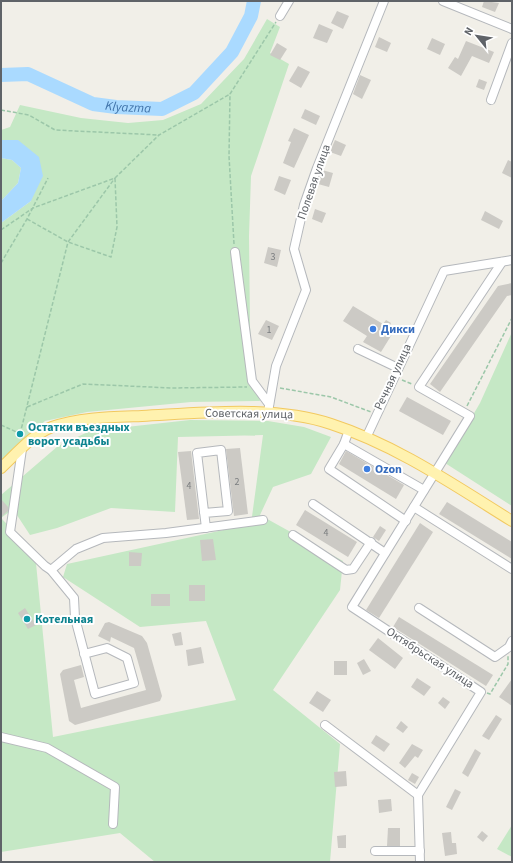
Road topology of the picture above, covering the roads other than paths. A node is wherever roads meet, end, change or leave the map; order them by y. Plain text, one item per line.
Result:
1 (289, 1) edge
2 (384, 1) edge
3 (444, 1) edge
4 (280, 16) road end
5 (512, 29) edge
6 (512, 43) edge
7 (491, 100) dead end
8 (235, 252) road end
9 (512, 260) edge
10 (502, 262) junction
11 (358, 349) dead end
12 (398, 368) junction
13 (269, 408) junction
14 (349, 430) junction
15 (366, 438) junction
16 (344, 444) junction
17 (22, 449) junction
18 (1, 468) edge
19 (434, 473) junction
20 (424, 490) junction
21 (313, 504) dead end
22 (414, 507) junction
23 (204, 513) junction
24 (263, 520) dead end
25 (406, 521) junction
26 (512, 521) edge
27 (206, 528) junction
28 (293, 535) dead end
29 (371, 542) junction
30 (385, 553) junction
31 (51, 570) junction
32 (512, 570) edge
33 (419, 608) dead end
34 (510, 644) edge
35 (84, 654) junction
36 (325, 725) dead end
37 (1, 737) edge
38 (418, 795) junction
39 (113, 824) dead end
40 (375, 851) dead end
41 (420, 851) junction
42 (420, 862) edge

1 - 4 street
2 - 13 street, Полевая улица
3 - 5 street
6 - 7 street
8 - 13 street
9 - 10 street, Речная улица
10 - 12 street, Речная улица
10 - 19 street, Октябрьская улица
11 - 12 street
12 - 15 street, Речная улица
13 - 14 main road, Советская улица
13 - 17 main road, Советская улица
14 - 15 main road, Советская улица
14 - 16 street
15 - 19 main road, Советская улица
16 - 20 street
16 - 25 street
17 - 18 main road, Советская улица
17 - 31 street
19 - 20 street, Октябрьская улица
19 - 26 main road, Советская улица
20 - 22 street, Октябрьская улица
21 - 29 street
22 - 25 street, Октябрьская улица
22 - 32 street
23 - 23 street
23 - 27 street
24 - 27 street
25 - 30 street, Октябрьская улица
27 - 31 street
28 - 29 street
29 - 30 street
30 - 38 street, Октябрьская улица
31 - 35 street
33 - 34 street
35 - 35 street
36 - 38 street
37 - 39 street
38 - 41 street
40 - 41 street
41 - 42 street

